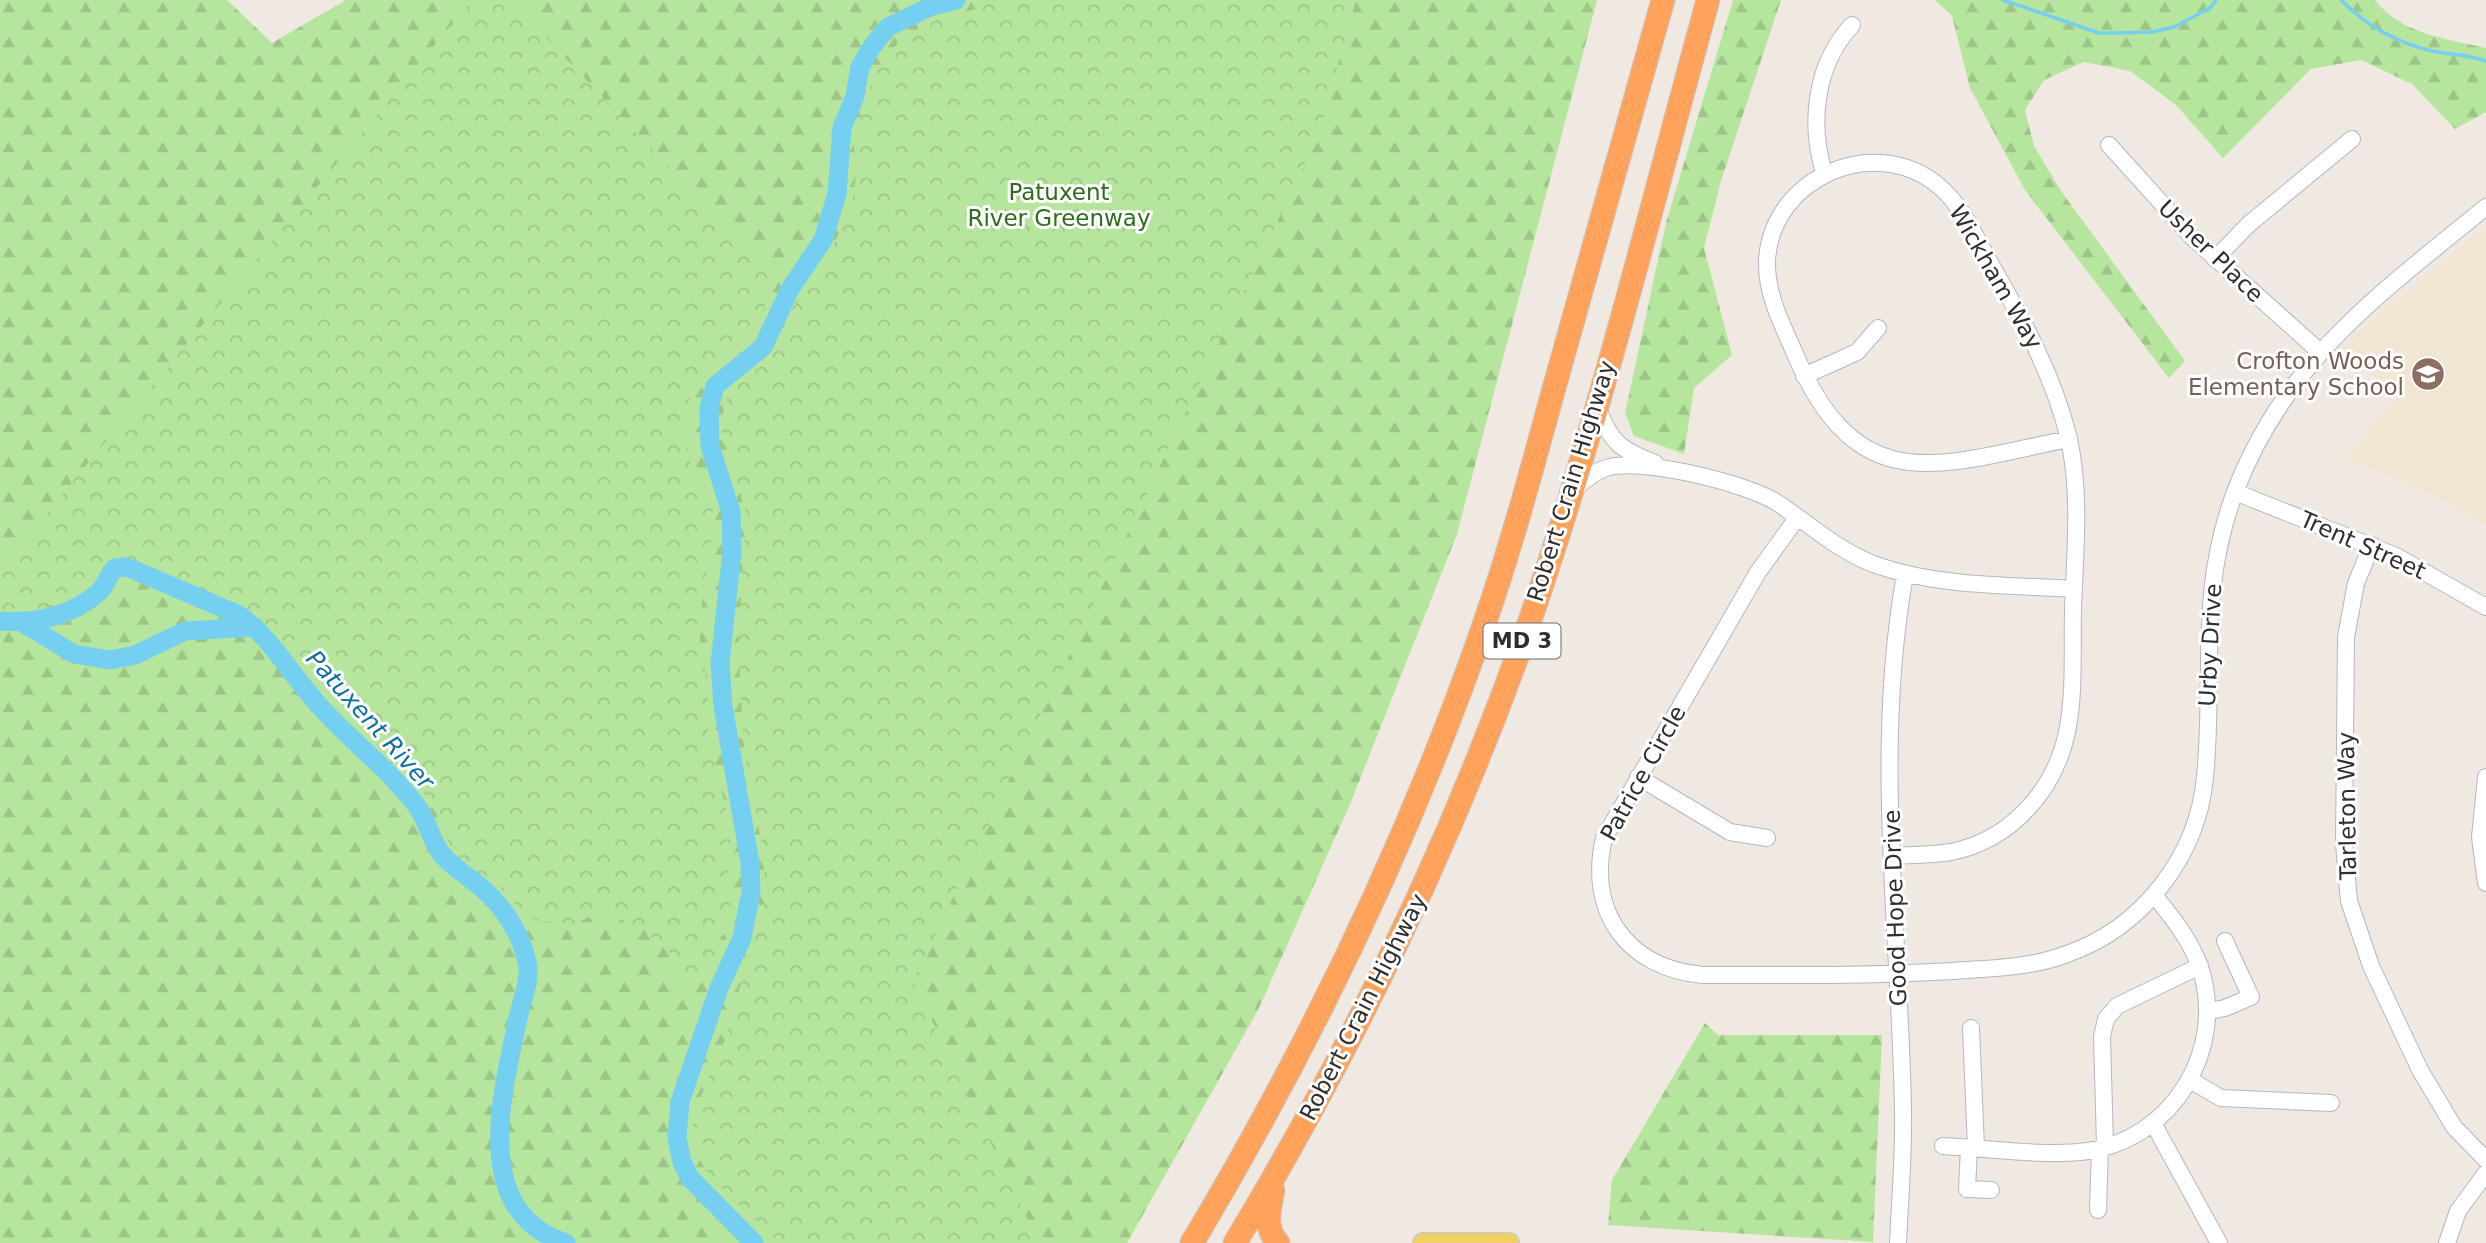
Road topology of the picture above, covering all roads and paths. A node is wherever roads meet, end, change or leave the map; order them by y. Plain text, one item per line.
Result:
1 (1663, 0) edge
2 (1709, 0) edge
3 (1852, 25) dead end
4 (2352, 139) dead end
5 (2109, 145) dead end
6 (1824, 173) junction
7 (2486, 207) edge
8 (2215, 259) junction
9 (1878, 328) dead end
10 (2319, 351) junction
11 (1804, 376) junction
12 (1596, 403) junction
13 (2069, 439) junction
14 (1680, 472) junction
15 (2235, 492) junction
16 (1570, 493) junction
17 (1797, 518) junction
18 (2372, 545) junction
19 (1905, 575) junction
20 (2074, 589) junction
21 (2486, 607) edge
22 (1638, 777) junction
23 (2486, 777) edge
24 (1767, 838) dead end
25 (1893, 856) junction
26 (2486, 883) edge
27 (2154, 895) junction
28 (2225, 941) dead end
29 (2200, 966) junction
30 (1896, 975) junction
31 (2209, 1011) junction
32 (1971, 1028) dead end
33 (2190, 1080) junction
34 (2331, 1103) dead end
35 (2153, 1123) junction
36 (1943, 1146) dead end
37 (2103, 1147) junction
38 (1973, 1148) junction
39 (2486, 1160) edge
40 (2486, 1173) edge
41 (1275, 1177) junction
42 (1991, 1190) dead end
43 (2098, 1210) dead end
44 (1192, 1243) edge
45 (1235, 1243) edge
46 (1278, 1243) edge
47 (1423, 1243) edge
48 (1508, 1243) edge
49 (1898, 1243) edge
50 (2219, 1243) edge
51 (2447, 1243) edge

1 - 44 highway, Robert Crain Highway / MD 3
2 - 12 highway, Robert Crain Highway / MD 3
3 - 6 street
4 - 8 street
5 - 8 street, Usher Place
6 - 11 street, Wickham Way
6 - 13 street, Wickham Way
7 - 10 street, Urby Drive
8 - 10 street, Usher Place
9 - 11 street
10 - 15 street, Urby Drive
11 - 13 street, Wickham Way
12 - 14 street
12 - 16 highway, Robert Crain Highway / MD 3
13 - 20 street, Wickham Way
14 - 16 street
14 - 17 street
15 - 18 street, Trent Street
15 - 27 street, Urby Drive
16 - 41 highway, Robert Crain Highway / MD 3
17 - 19 street
17 - 22 street, Patrice Circle
18 - 21 street, Trent Street
18 - 39 street, Tarleton Way
19 - 20 street
19 - 25 street, Good Hope Drive
20 - 25 street, Wickham Way
22 - 24 street
22 - 30 street, Patrice Circle
23 - 26 street
25 - 30 street, Good Hope Drive
27 - 29 street
27 - 30 street, Urby Drive
28 - 31 street
29 - 31 street
29 - 37 street
30 - 49 street, Good Hope Drive
31 - 33 street
32 - 38 street
33 - 34 street
33 - 35 street
35 - 37 street
35 - 50 street
36 - 38 street
37 - 38 street
37 - 43 street
38 - 42 street
40 - 51 street
41 - 45 highway, Robert Crain Highway / MD 3
41 - 46 highway
47 - 48 main road

